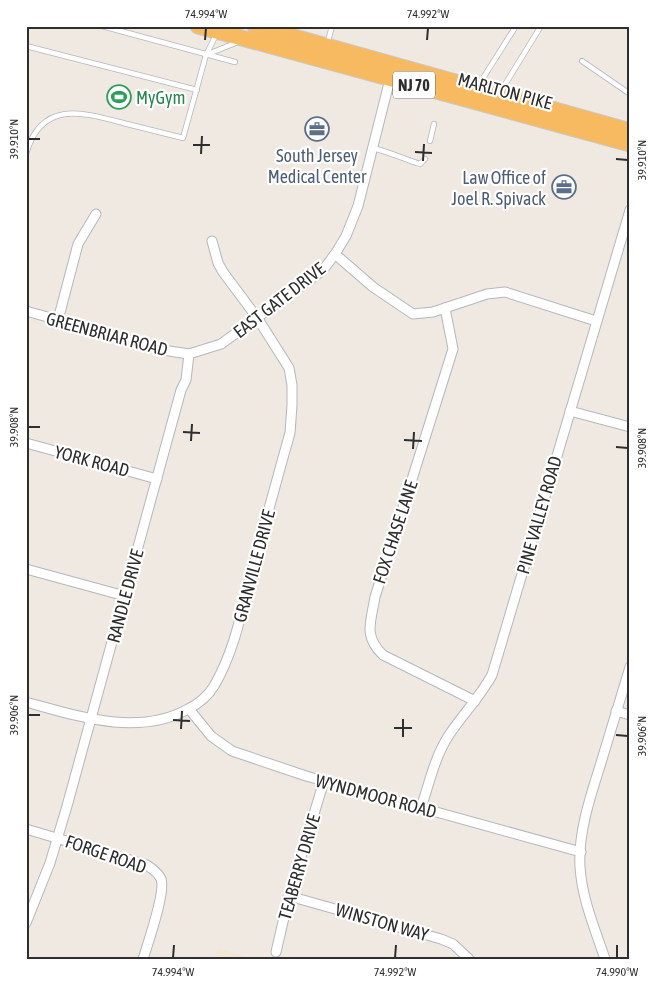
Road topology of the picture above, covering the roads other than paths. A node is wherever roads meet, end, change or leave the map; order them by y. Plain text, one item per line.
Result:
1 (102, 26) edge
2 (198, 26) edge
3 (233, 26) edge
4 (255, 26) edge
5 (332, 26) edge
6 (516, 26) edge
7 (541, 26) edge
8 (222, 29) edge
9 (245, 39) junction
10 (26, 46) edge
11 (326, 46) junction
12 (206, 55) junction
13 (379, 60) junction
14 (582, 61) dead end
15 (236, 62) dead end
16 (390, 79) junction
17 (476, 89) junction
18 (197, 90) junction
19 (630, 94) edge
20 (495, 101) junction
21 (434, 124) dead end
22 (630, 131) edge
23 (430, 141) dead end
24 (630, 144) edge
25 (372, 148) junction
26 (26, 154) edge
27 (425, 159) dead end
28 (630, 210) edge
29 (96, 214) dead end
30 (628, 226) edge
31 (212, 241) dead end
32 (335, 254) junction
33 (445, 308) junction
34 (26, 311) edge
35 (258, 319) junction
36 (58, 320) junction
37 (596, 321) junction
38 (189, 354) junction
39 (570, 410) junction
40 (630, 427) edge
41 (26, 443) edge
42 (157, 479) junction
43 (26, 569) edge
44 (125, 596) junction
45 (630, 667) edge
46 (475, 701) junction
47 (26, 702) edge
48 (189, 709) junction
49 (616, 711) junction
50 (630, 715) edge
51 (91, 720) junction
52 (324, 781) junction
53 (422, 808) junction
54 (26, 829) edge
55 (57, 838) junction
56 (581, 852) junction
57 (289, 896) junction
58 (26, 923) edge
59 (276, 952) dead end
60 (143, 959) edge
61 (469, 959) edge
62 (605, 959) edge

1 - 12 lane
2 - 8 highway, MARLTON PIKE / NJ 70
3 - 13 highway
4 - 11 highway, MARLTON PIKE / NJ 70
5 - 11 lane
6 - 17 lane
7 - 20 lane
8 - 9 highway, MARLTON PIKE / NJ 70
8 - 12 lane
9 - 12 lane
9 - 16 highway, MARLTON PIKE / NJ 70
10 - 18 lane
11 - 13 highway, MARLTON PIKE / NJ 70
12 - 15 lane
12 - 18 lane
13 - 17 highway, MARLTON PIKE / NJ 70
14 - 19 lane
16 - 20 highway, MARLTON PIKE / NJ 70
16 - 25 street, EAST GATE DRIVE
17 - 20 highway, MARLTON PIKE / NJ 70
18 - 26 lane
20 - 22 highway, MARLTON PIKE / NJ 70
20 - 24 highway, MARLTON PIKE / NJ 70
21 - 23 lane
25 - 27 lane
25 - 32 street, EAST GATE DRIVE
28 - 30 street, PINE VALLEY ROAD
29 - 36 street
30 - 37 street, PINE VALLEY ROAD
31 - 35 street, GRANVILLE DRIVE
32 - 33 street
32 - 35 street, EAST GATE DRIVE
33 - 37 street
33 - 46 street, FOX CHASE LANE
34 - 36 street, GREENBRIAR ROAD
35 - 38 street, EAST GATE DRIVE
35 - 48 street, GRANVILLE DRIVE
36 - 38 street, GREENBRIAR ROAD
37 - 39 street, PINE VALLEY ROAD
38 - 42 street, RANDLE DRIVE
39 - 40 street
39 - 46 street, PINE VALLEY ROAD
41 - 42 street, YORK ROAD
42 - 44 street, RANDLE DRIVE
43 - 44 street
44 - 51 street, RANDLE DRIVE
45 - 49 street
46 - 53 street, PINE VALLEY ROAD
47 - 51 street, GRANVILLE DRIVE
48 - 51 street, GRANVILLE DRIVE
48 - 52 street, WYNDMOOR ROAD
49 - 50 street
49 - 56 street
51 - 55 street, RANDLE DRIVE
52 - 53 street, WYNDMOOR ROAD
52 - 57 street, TEABERRY DRIVE
53 - 56 street, WYNDMOOR ROAD
54 - 55 street, FORGE ROAD
55 - 58 street, RANDLE DRIVE
55 - 60 street, FORGE ROAD
56 - 62 street
57 - 59 street, TEABERRY DRIVE
57 - 61 street, WINSTON WAY

